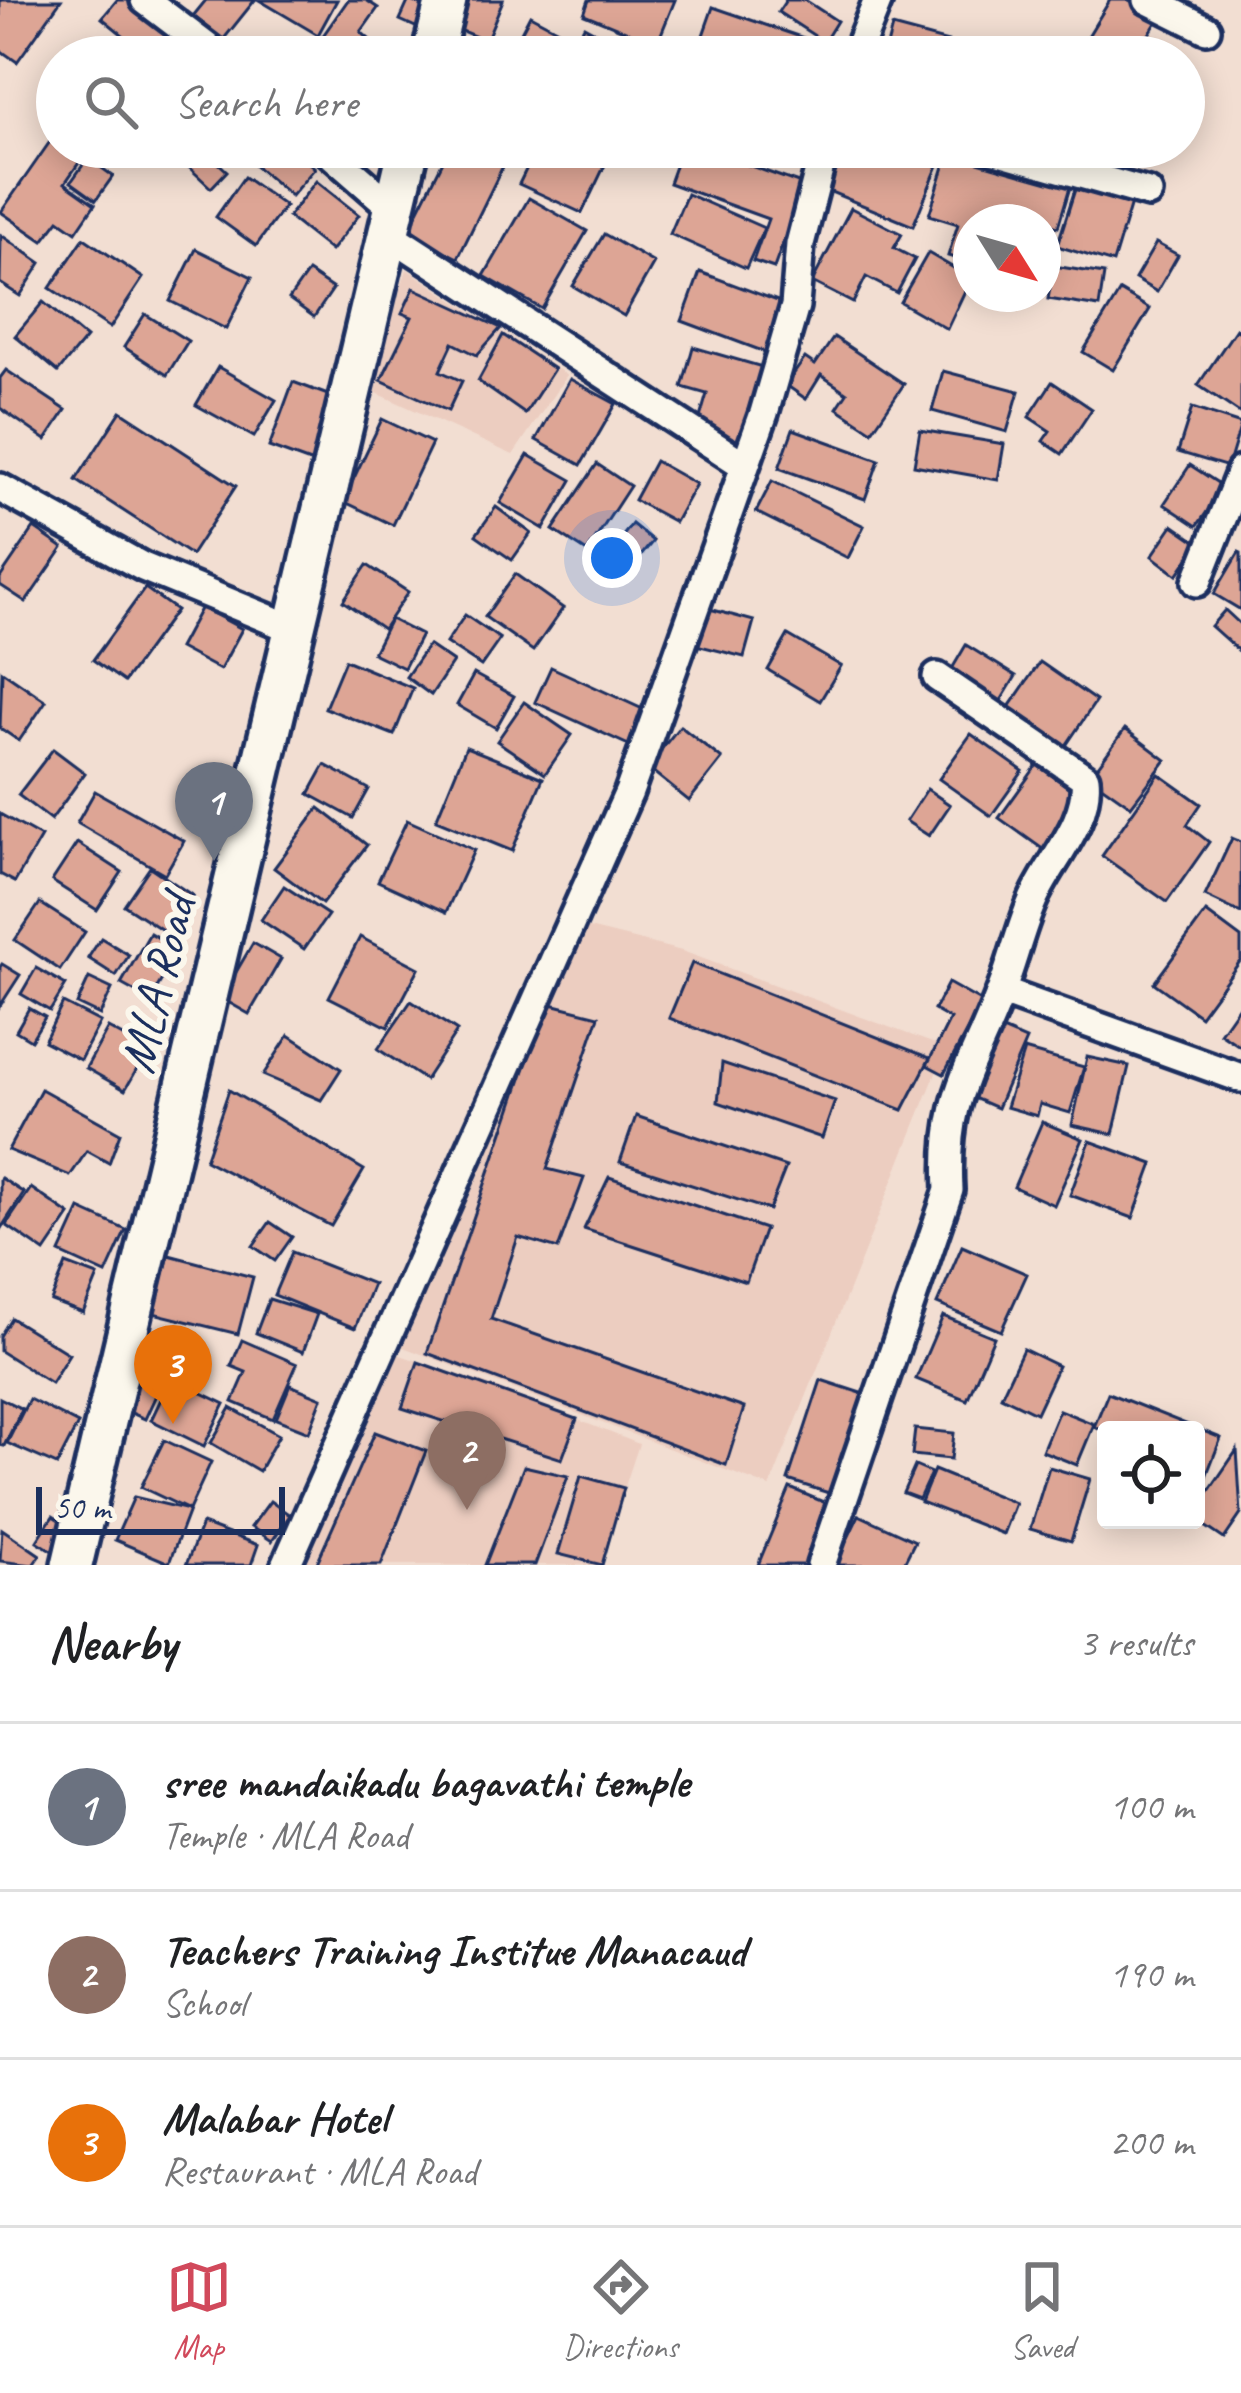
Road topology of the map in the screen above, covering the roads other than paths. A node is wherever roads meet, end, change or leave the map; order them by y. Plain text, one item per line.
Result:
1 (146, 0) edge
2 (199, 0) edge
3 (446, 0) edge
4 (878, 0) edge
5 (1148, 0) edge
6 (184, 26) junction
7 (1206, 29) dead end
8 (196, 36) edge
9 (437, 36) edge
10 (863, 36) edge
11 (342, 168) edge
12 (404, 168) edge
13 (820, 168) edge
14 (1059, 168) edge
15 (1148, 193) dead end
16 (392, 222) junction
17 (744, 465) junction
18 (1241, 471) edge
19 (0, 488) edge
20 (1197, 582) dead end
21 (296, 630) junction
22 (937, 677) dead end
23 (1002, 992) junction
24 (1241, 1078) edge
25 (72, 1565) edge
26 (286, 1565) edge
27 (821, 1565) edge

1 - 6 street
2 - 6 street
3 - 9 street
4 - 10 street
5 - 7 street
6 - 8 street
11 - 16 street
12 - 16 street, MLA Road
13 - 17 street
14 - 15 street
16 - 17 street
16 - 21 street, MLA Road
17 - 26 street
18 - 20 street
19 - 21 street
21 - 25 street, MLA Road
22 - 23 street
23 - 24 street
23 - 27 street

